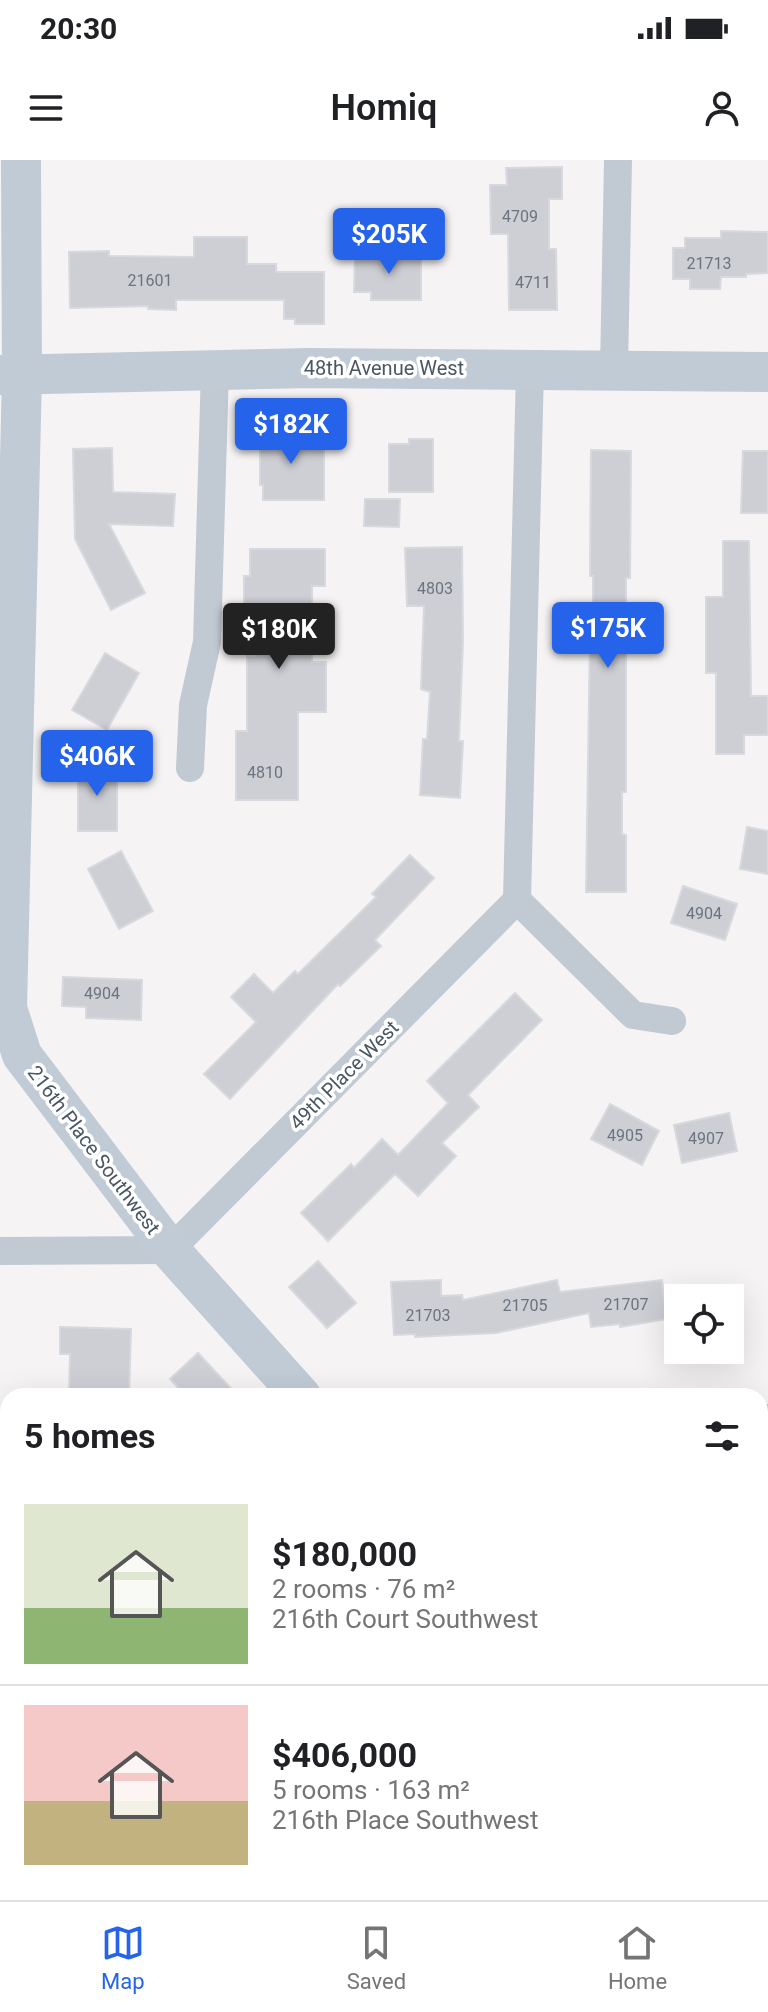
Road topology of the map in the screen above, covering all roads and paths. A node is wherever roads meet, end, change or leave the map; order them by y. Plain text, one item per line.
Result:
1 (21, 160) edge
2 (618, 160) edge
3 (215, 369) junction
4 (530, 369) junction
5 (614, 370) junction
6 (768, 372) edge
7 (11, 375) edge
8 (190, 768) dead end
9 (517, 900) junction
10 (672, 1021) dead end
11 (170, 1250) junction
12 (0, 1251) edge
13 (294, 1388) edge

1 - 7 street, 216th Place Southwest
2 - 5 street
3 - 4 street, 48th Avenue West
3 - 7 street, 48th Avenue West
3 - 8 street
4 - 5 street, 48th Avenue West
4 - 9 street
5 - 6 street, 48th Avenue West
7 - 11 street, 216th Place Southwest
9 - 10 street
9 - 11 street, 49th Place West
11 - 12 street
11 - 13 street, 216th Place Southwest

